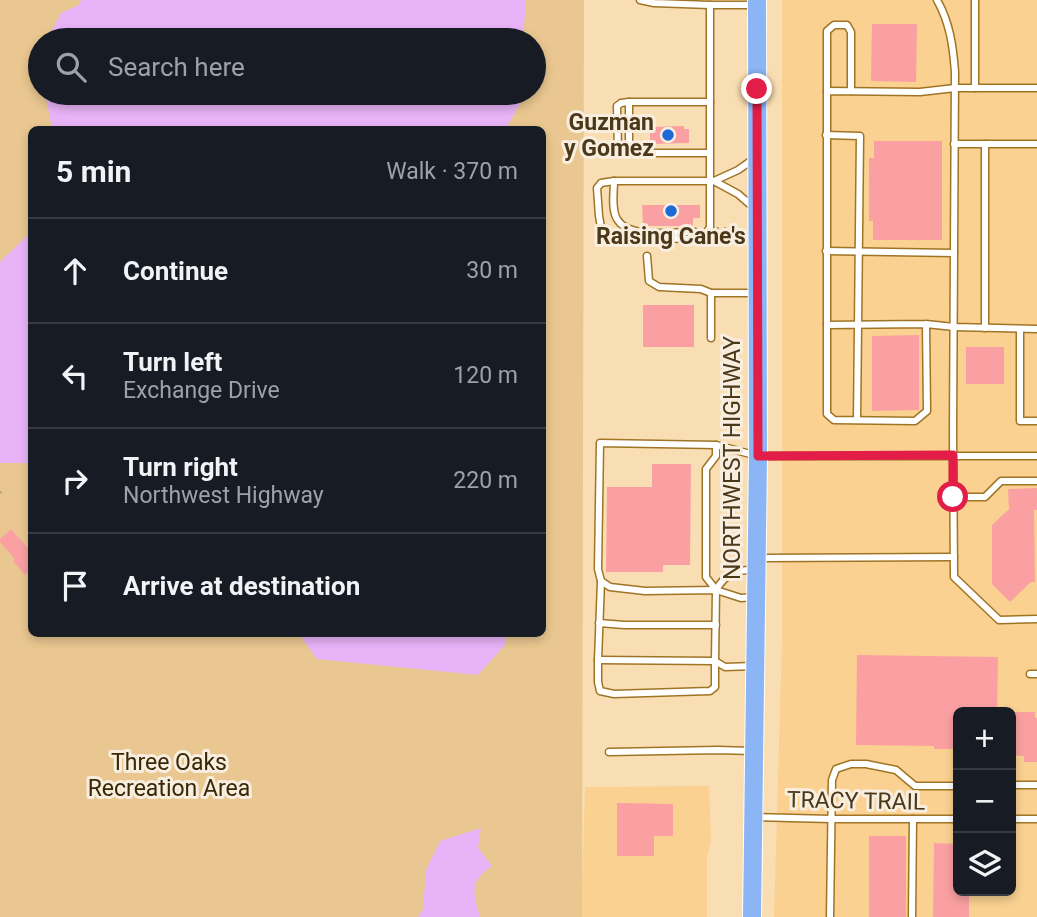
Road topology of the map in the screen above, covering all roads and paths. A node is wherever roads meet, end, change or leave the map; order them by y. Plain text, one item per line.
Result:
1 (640, 0) edge
2 (937, 0) edge
3 (975, 0) edge
4 (757, 3) edge
5 (710, 5) junction
6 (955, 88) junction
7 (975, 88) junction
8 (1037, 88) edge
9 (827, 91) junction
10 (852, 91) junction
11 (629, 102) junction
12 (710, 102) junction
13 (826, 135) junction
14 (954, 144) junction
15 (985, 144) junction
16 (1037, 145) edge
17 (629, 153) junction
18 (709, 153) junction
19 (758, 156) junction
20 (614, 181) junction
21 (712, 181) junction
22 (758, 211) junction
23 (710, 227) junction
24 (730, 228) dead end
25 (701, 237) junction
26 (826, 251) junction
27 (859, 252) junction
28 (954, 253) junction
29 (647, 256) dead end
30 (711, 293) junction
31 (757, 293) junction
32 (926, 324) junction
33 (827, 325) junction
34 (858, 325) junction
35 (954, 327) junction
36 (985, 328) junction
37 (1020, 329) junction
38 (1037, 329) edge
39 (711, 338) dead end
40 (858, 420) junction
41 (1037, 421) edge
42 (716, 445) junction
43 (953, 455) junction
44 (758, 456) junction
45 (1037, 456) edge
46 (1037, 481) edge
47 (953, 497) junction
48 (954, 557) junction
49 (757, 564) junction
50 (601, 581) junction
51 (716, 590) junction
52 (756, 597) junction
53 (1037, 620) edge
54 (599, 623) junction
55 (716, 625) junction
56 (598, 660) junction
57 (715, 661) junction
58 (755, 666) junction
59 (754, 751) junction
60 (609, 752) dead end
61 (1016, 785) edge
62 (1037, 785) edge
63 (953, 786) edge
64 (754, 817) junction
65 (831, 819) junction
66 (913, 819) junction
67 (953, 819) edge
68 (1016, 819) edge
69 (1037, 819) edge
70 (752, 917) edge
71 (830, 917) edge
72 (912, 917) edge

1 - 5 lane
2 - 6 lane
3 - 7 lane
4 - 5 lane
4 - 19 main road, NORTHWEST HIGHWAY
5 - 12 lane
6 - 7 lane
6 - 10 lane
6 - 14 lane
7 - 8 lane
9 - 10 lane
9 - 10 lane
9 - 13 lane
11 - 12 lane
11 - 17 lane
11 - 17 lane
12 - 18 lane
13 - 26 lane
13 - 27 lane
14 - 15 lane
14 - 28 lane
15 - 16 lane
15 - 36 lane
17 - 18 lane
18 - 21 lane
19 - 21 lane
19 - 22 main road, NORTHWEST HIGHWAY
20 - 21 lane
20 - 25 lane
20 - 25 lane
21 - 22 lane
21 - 23 lane
22 - 31 main road, NORTHWEST HIGHWAY
23 - 24 path
23 - 25 lane
26 - 27 lane
26 - 33 lane
27 - 28 lane
27 - 34 lane
28 - 35 lane
29 - 30 lane
30 - 31 lane
30 - 39 lane
31 - 44 main road, NORTHWEST HIGHWAY
32 - 34 lane
32 - 35 lane
32 - 40 lane
33 - 34 lane
33 - 40 lane
34 - 40 lane
35 - 36 lane
35 - 43 lane
36 - 37 lane
37 - 38 lane
37 - 41 lane
42 - 44 lane
42 - 50 lane
42 - 51 lane
43 - 44 lane
43 - 45 lane
43 - 47 lane
44 - 49 main road, NORTHWEST HIGHWAY
46 - 47 lane
47 - 48 lane
48 - 49 lane
48 - 53 lane
49 - 51 lane
49 - 52 main road, NORTHWEST HIGHWAY
50 - 51 lane
50 - 54 lane
51 - 52 lane
51 - 55 lane
52 - 58 main road, NORTHWEST HIGHWAY
54 - 55 lane
54 - 56 lane
55 - 57 lane
56 - 57 lane
56 - 57 lane
57 - 58 lane
58 - 59 main road, NORTHWEST HIGHWAY
59 - 60 lane
59 - 64 main road, NORTHWEST HIGHWAY
61 - 62 lane
63 - 65 lane
64 - 65 lane, TRACY TRAIL
64 - 70 main road, NORTHWEST HIGHWAY
65 - 66 lane, TRACY TRAIL
65 - 71 lane
66 - 67 lane, TRACY TRAIL
66 - 72 lane
68 - 69 lane

